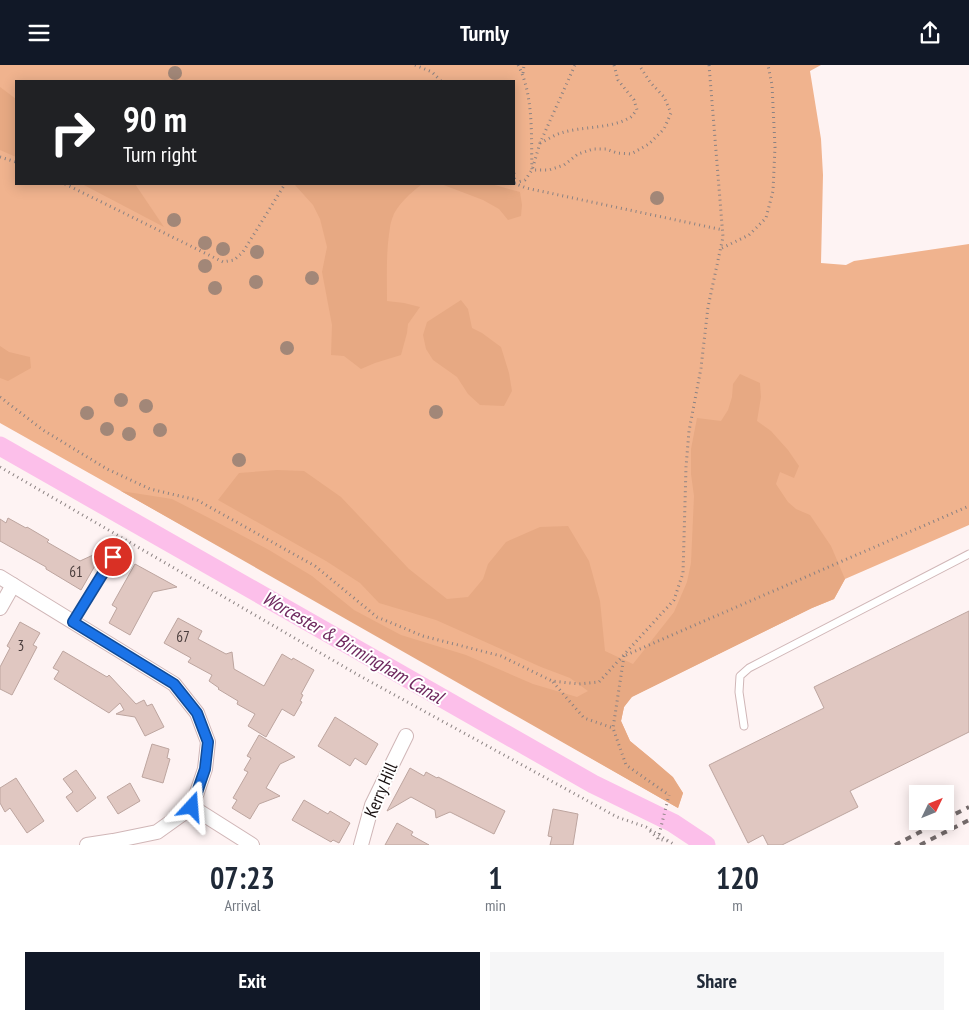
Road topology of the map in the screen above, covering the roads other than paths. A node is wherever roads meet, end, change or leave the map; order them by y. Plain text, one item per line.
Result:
1 (969, 554) edge
2 (113, 557) dead end
3 (0, 577) edge
4 (13, 585) junction
5 (0, 608) edge
6 (73, 622) junction
7 (744, 726) dead end
8 (406, 736) dead end
9 (192, 807) junction
10 (87, 845) edge
11 (252, 845) edge
12 (361, 845) edge

1 - 7 lane
2 - 6 lane
3 - 4 street
4 - 5 street
4 - 6 street
6 - 9 street
8 - 12 street, Kerry Hill
9 - 10 street
9 - 11 street

